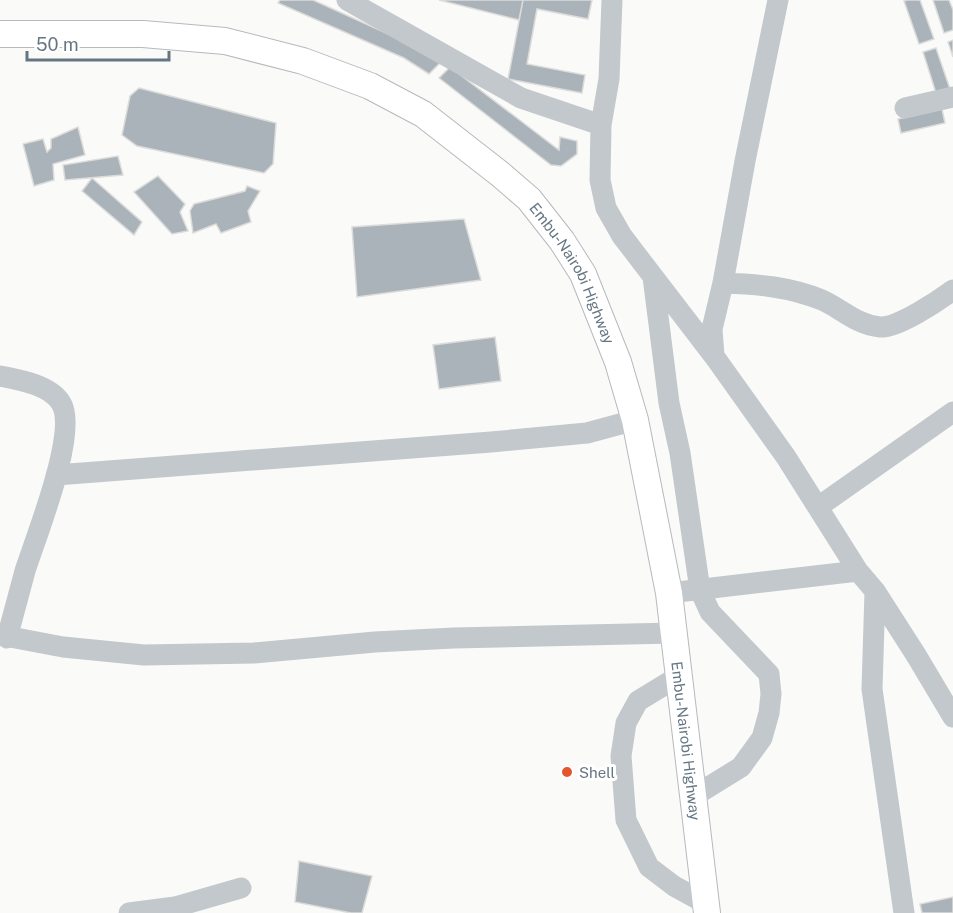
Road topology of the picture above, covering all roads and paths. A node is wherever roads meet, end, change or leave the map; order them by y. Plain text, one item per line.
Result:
1 (347, 0) edge
2 (612, 0) edge
3 (778, 0) edge
4 (0, 34) edge
5 (953, 97) edge
6 (905, 108) dead end
7 (601, 125) junction
8 (652, 277) junction
9 (723, 283) junction
10 (953, 290) edge
11 (714, 356) junction
12 (0, 375) edge
13 (953, 412) edge
14 (635, 420) junction
15 (56, 475) junction
16 (818, 507) junction
17 (858, 572) junction
18 (700, 590) junction
19 (875, 591) junction
20 (669, 593) junction
21 (674, 633) junction
22 (4, 636) edge
23 (679, 676) junction
24 (953, 717) edge
25 (694, 796) junction
26 (241, 888) dead end
27 (706, 908) edge
28 (129, 913) edge
29 (904, 913) edge

1 - 7 street
2 - 7 street
3 - 9 street
4 - 14 main road, Embu-Nairobi Highway
5 - 6 street
7 - 8 street
8 - 11 street
8 - 18 street
9 - 10 street
9 - 11 street
11 - 16 street
12 - 15 street
13 - 16 street
14 - 15 street
14 - 20 main road, Embu-Nairobi Highway
15 - 22 street
16 - 17 street
17 - 18 street
17 - 19 street
18 - 20 street
18 - 25 street
19 - 24 street
19 - 29 street
20 - 21 main road, Embu-Nairobi Highway
21 - 22 street
21 - 23 main road, Embu-Nairobi Highway
23 - 25 main road, Embu-Nairobi Highway
23 - 27 street
25 - 27 main road, Embu-Nairobi Highway
26 - 28 street

